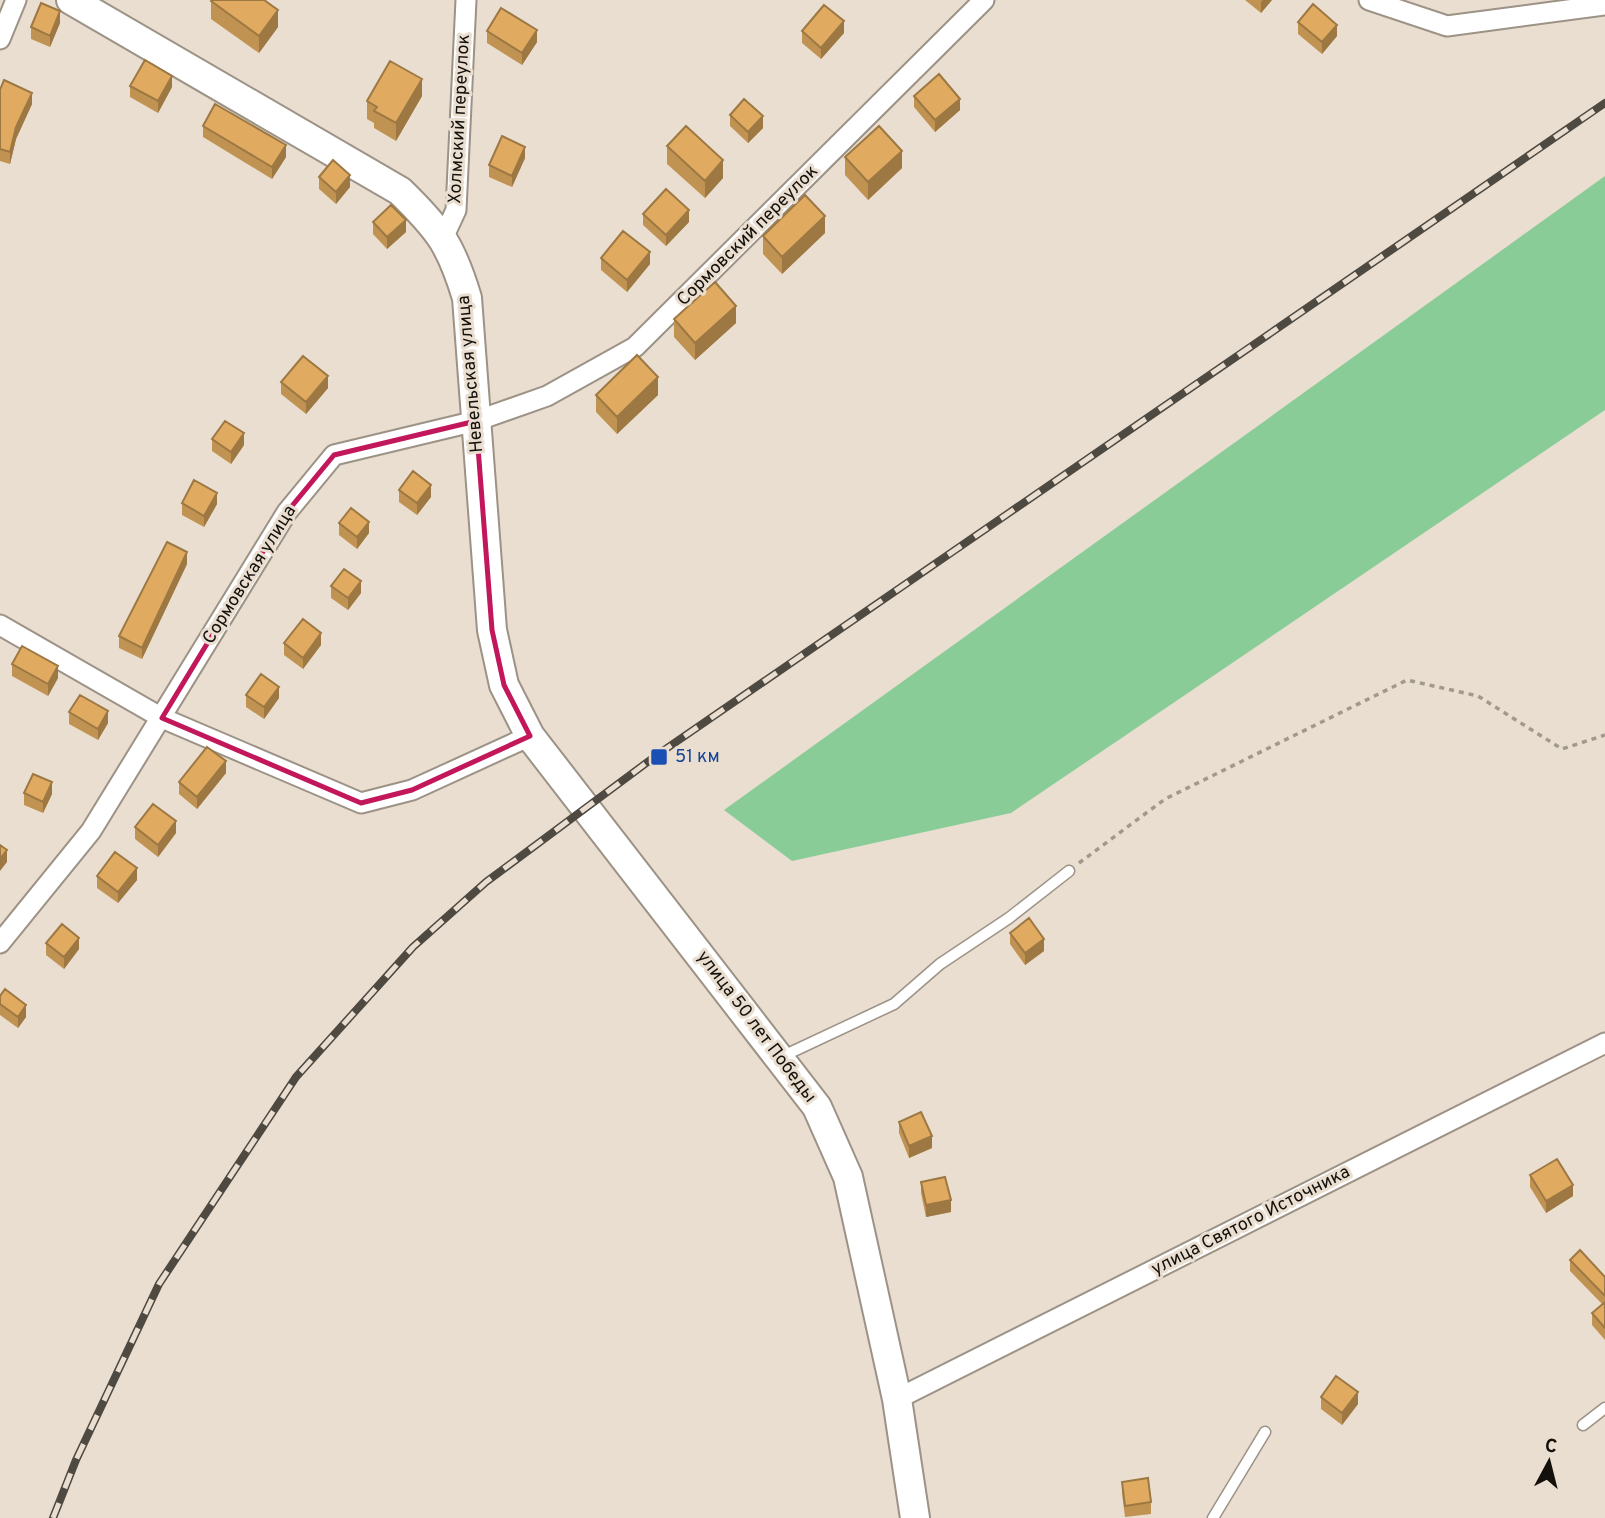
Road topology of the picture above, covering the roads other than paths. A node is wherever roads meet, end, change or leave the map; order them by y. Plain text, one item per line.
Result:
1 (16, 0) edge
2 (71, 0) edge
3 (466, 0) edge
4 (984, 0) edge
5 (1369, 0) edge
6 (1605, 5) edge
7 (0, 39) edge
8 (444, 236) junction
9 (476, 421) junction
10 (0, 625) edge
11 (162, 718) junction
12 (530, 736) junction
13 (585, 806) joint
14 (1069, 871) road end
15 (0, 943) edge
16 (1605, 1043) edge
17 (780, 1057) junction
18 (897, 1399) junction
19 (1605, 1408) edge
20 (1583, 1425) dead end
21 (1265, 1432) dead end
22 (915, 1518) edge
23 (1213, 1518) edge

1 - 7 street
2 - 8 street, Невельская улица
3 - 8 street, Холмский переулок
4 - 9 street, Сормовский переулок
5 - 6 street
8 - 9 street, Невельская улица
9 - 11 street, Сормовская улица
9 - 12 street, Невельская улица
10 - 11 street
11 - 12 street
11 - 15 street, Сормовская улица
12 - 13 street, Невельская улица
13 - 17 street, улица 50 лет Победы
14 - 17 lane
16 - 18 street, улица Святого Источника
17 - 18 street, улица 50 лет Победы
18 - 22 street, улица 50 лет Победы
19 - 20 lane
21 - 23 lane

